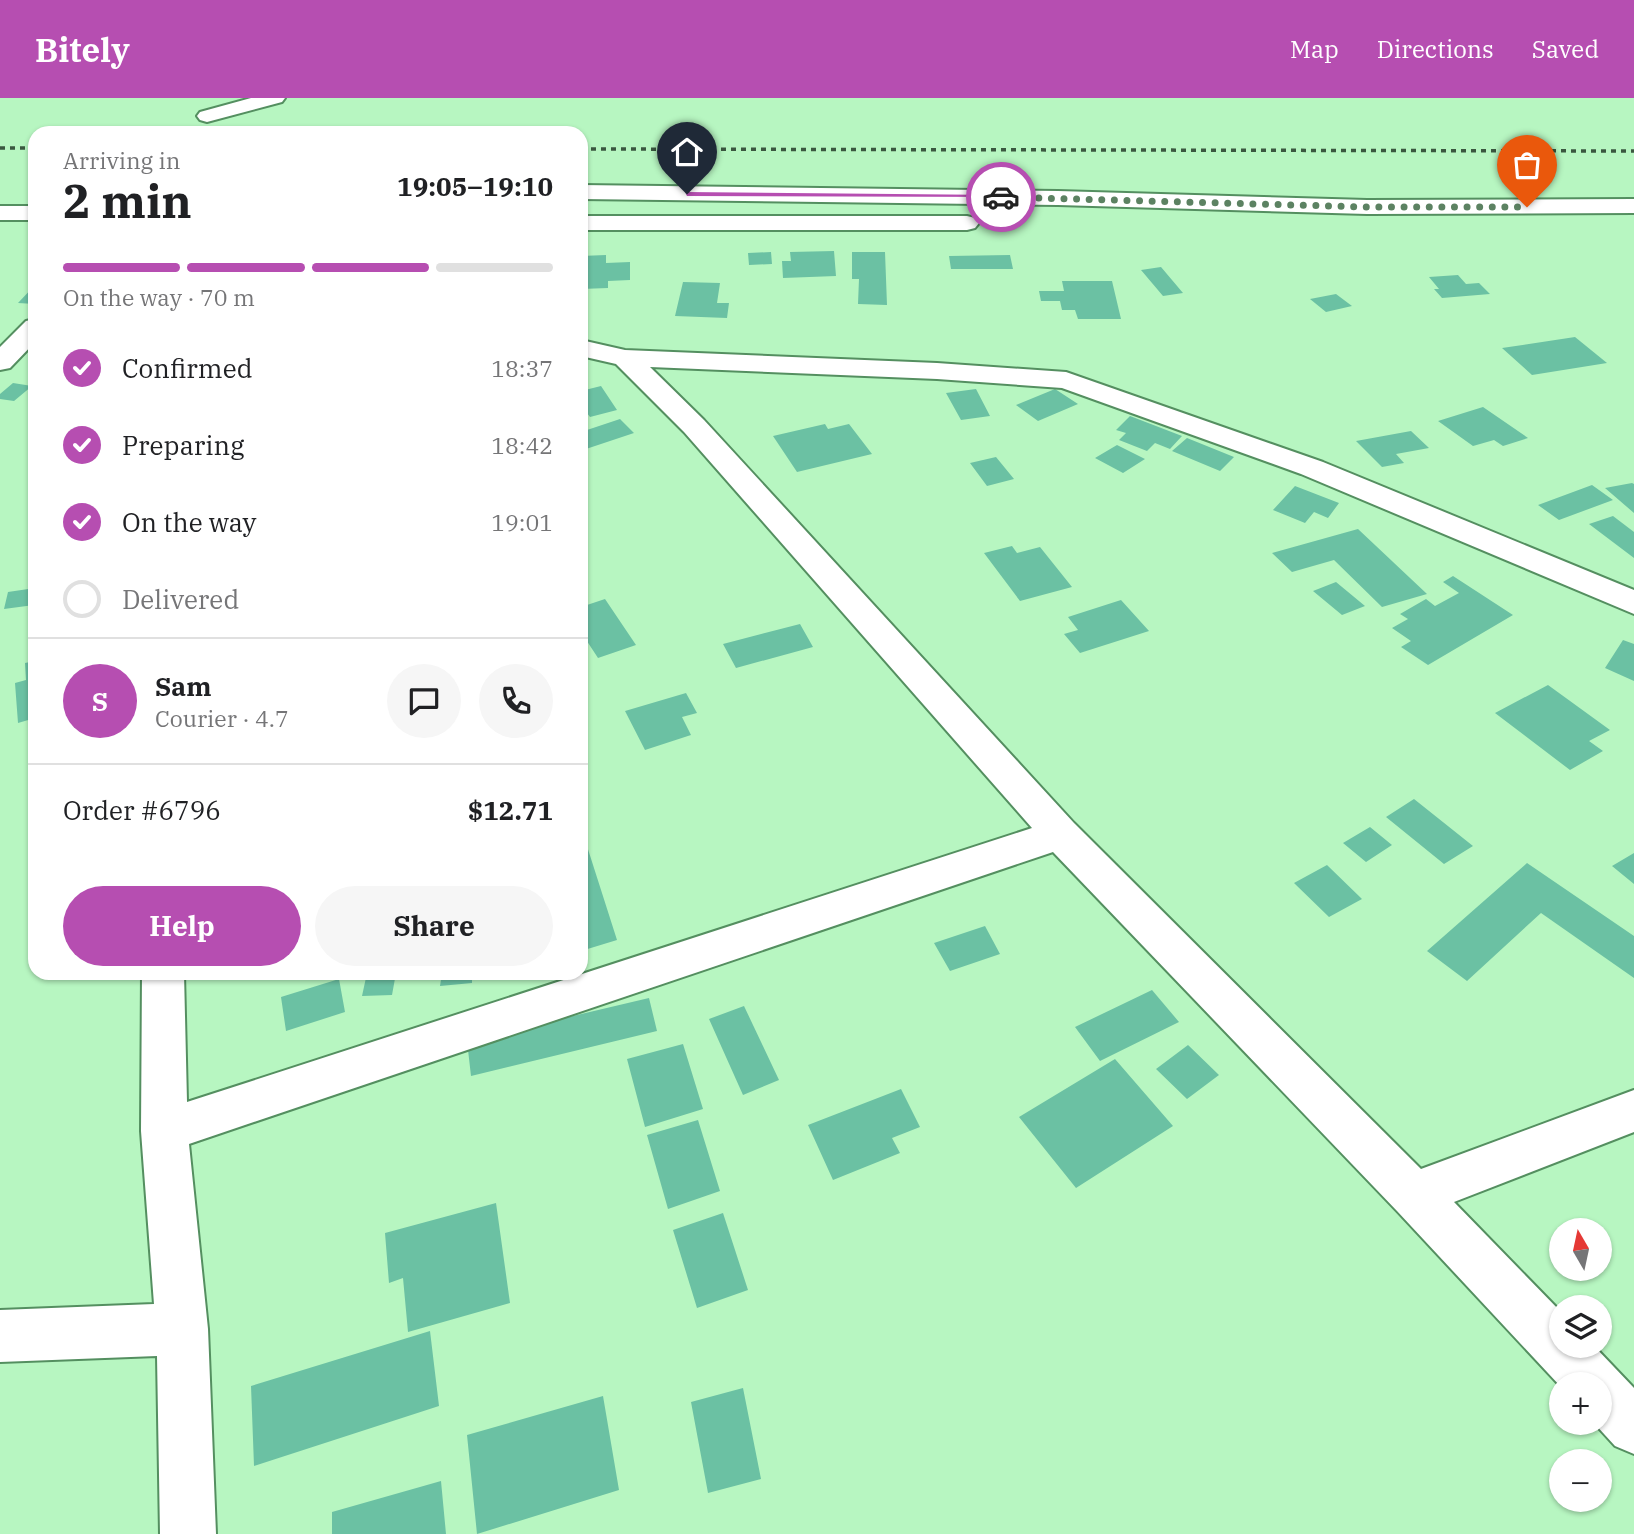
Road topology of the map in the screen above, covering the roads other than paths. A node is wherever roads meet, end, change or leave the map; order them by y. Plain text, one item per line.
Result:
1 (223, 98) edge
2 (275, 98) edge
3 (207, 117) junction
4 (199, 126) edge
5 (588, 192) edge
6 (1166, 201) junction
7 (1634, 206) edge
8 (1367, 207) junction
9 (0, 213) edge
10 (28, 213) edge
11 (1141, 220) junction
12 (1075, 221) dead end
13 (995, 222) dead end
14 (588, 223) edge
15 (28, 334) edge
16 (588, 350) edge
17 (625, 358) junction
18 (0, 362) edge
19 (1634, 603) edge
20 (1060, 834) junction
21 (163, 980) edge
22 (1634, 1111) edge
23 (164, 1131) junction
24 (1414, 1195) junction
25 (181, 1329) junction
26 (0, 1336) edge
27 (1583, 1372) edge
28 (1612, 1403) edge
29 (1634, 1426) edge
30 (188, 1534) edge

1 - 3 street
2 - 3 street
3 - 4 street
5 - 6 street
6 - 8 street
6 - 11 street
7 - 8 street
8 - 11 street
9 - 10 street
11 - 12 street
13 - 14 street
15 - 18 street
16 - 17 street
17 - 19 street
17 - 20 street
20 - 23 street
20 - 24 street
21 - 23 street
22 - 24 street
23 - 25 street
24 - 27 street
25 - 26 street
25 - 30 street
28 - 29 street

